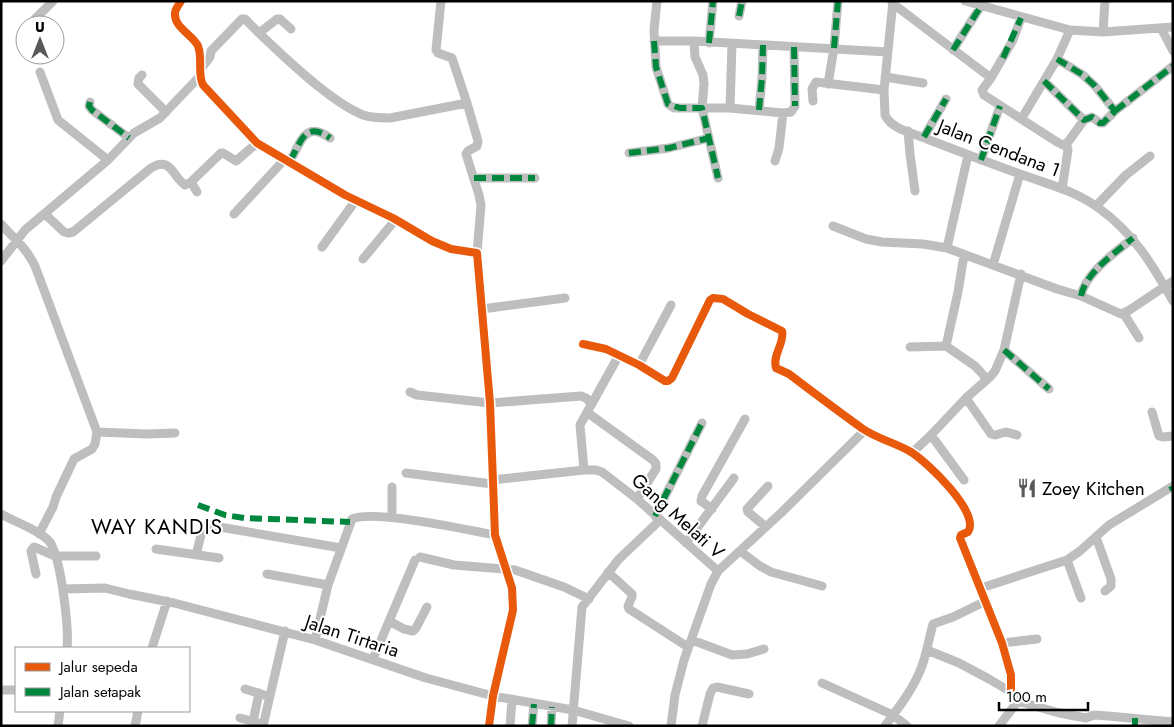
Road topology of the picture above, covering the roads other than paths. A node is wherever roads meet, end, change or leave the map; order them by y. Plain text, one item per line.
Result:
1 (53, 1) edge
2 (181, 1) edge
3 (441, 1) edge
4 (657, 1) edge
5 (713, 1) edge
6 (742, 1) edge
7 (838, 1) edge
8 (965, 1) edge
9 (1104, 1) edge
10 (892, 2) edge
11 (982, 4) edge
12 (39, 15) edge
13 (739, 16) dead end
14 (1021, 18) junction
15 (1173, 27) edge
16 (1160, 28) junction
17 (291, 29) dead end
18 (1070, 30) junction
19 (1102, 32) junction
20 (259, 33) junction
21 (654, 41) junction
22 (694, 41) junction
23 (709, 43) junction
24 (732, 44) junction
25 (763, 46) junction
26 (794, 47) junction
27 (834, 48) junction
28 (953, 50) junction
29 (1173, 51) edge
30 (888, 52) junction
31 (1057, 59) junction
32 (1173, 66) edge
33 (40, 72) dead end
34 (200, 73) junction
35 (142, 75) dead end
36 (886, 77) junction
37 (991, 78) junction
38 (1044, 81) junction
39 (923, 83) dead end
40 (828, 84) junction
41 (884, 90) junction
42 (946, 99) dead end
43 (813, 101) dead end
44 (90, 102) dead end
45 (467, 103) junction
46 (1000, 106) junction
47 (702, 108) junction
48 (730, 108) junction
49 (758, 110) junction
50 (1115, 111) junction
51 (166, 112) junction
52 (783, 113) junction
53 (1022, 118) junction
54 (1084, 120) junction
55 (908, 131) junction
56 (924, 137) junction
57 (129, 138) junction
58 (330, 138) dead end
59 (709, 138) junction
60 (257, 143) junction
61 (1066, 144) junction
62 (629, 153) dead end
63 (968, 156) junction
64 (1150, 156) dead end
65 (108, 160) junction
66 (287, 160) junction
67 (981, 160) junction
68 (775, 161) dead end
69 (1020, 174) junction
70 (474, 178) junction
71 (535, 178) dead end
72 (718, 178) dead end
73 (191, 182) junction
74 (1062, 189) junction
75 (915, 191) dead end
76 (198, 192) dead end
77 (356, 200) junction
78 (1096, 206) junction
79 (45, 214) junction
80 (234, 214) dead end
81 (396, 219) junction
82 (1, 224) edge
83 (833, 226) dead end
84 (1133, 238) junction
85 (17, 239) junction
86 (322, 247) dead end
87 (947, 248) junction
88 (477, 253) junction
89 (964, 256) junction
90 (363, 258) dead end
91 (1, 261) edge
92 (993, 265) junction
93 (1021, 274) junction
94 (1173, 281) edge
95 (1164, 286) junction
96 (1082, 296) junction
97 (565, 298) dead end
98 (1173, 301) edge
99 (671, 305) dead end
100 (482, 309) junction
101 (1124, 314) junction
102 (1139, 338) dead end
103 (583, 344) dead end
104 (946, 346) junction
105 (910, 347) dead end
106 (1004, 350) junction
107 (619, 355) junction
108 (639, 365) junction
109 (987, 379) junction
110 (1049, 389) dead end
111 (410, 392) dead end
112 (966, 398) junction
113 (490, 403) junction
114 (592, 404) junction
115 (1152, 412) dead end
116 (588, 413) junction
117 (745, 419) dead end
118 (702, 423) dead end
119 (865, 430) junction
120 (97, 432) junction
121 (175, 433) dead end
122 (931, 435) junction
123 (1017, 435) dead end
124 (1173, 436) edge
125 (912, 453) junction
126 (584, 470) junction
127 (406, 473) dead end
128 (734, 478) dead end
129 (964, 480) dead end
130 (492, 482) junction
131 (768, 486) dead end
132 (392, 487) dead end
133 (1172, 487) edge
134 (637, 499) junction
135 (712, 509) junction
136 (1, 514) edge
137 (392, 517) junction
138 (658, 518) junction
139 (766, 526) junction
140 (39, 534) junction
141 (495, 535) junction
142 (1096, 537) junction
143 (686, 543) junction
144 (340, 548) junction
145 (156, 549) dead end
146 (740, 551) junction
147 (196, 555) junction
148 (55, 556) junction
149 (96, 556) dead end
150 (219, 558) dead end
151 (1067, 560) junction
152 (507, 570) junction
153 (608, 572) junction
154 (718, 572) junction
155 (36, 574) dead end
156 (267, 574) dead end
157 (328, 585) junction
158 (822, 586) dead end
159 (981, 588) junction
160 (63, 590) junction
161 (1105, 591) dead end
162 (1081, 598) dead end
163 (589, 599) junction
164 (167, 601) junction
165 (986, 601) junction
166 (427, 607) dead end
167 (389, 622) junction
168 (285, 631) junction
169 (1037, 638) dead end
170 (315, 640) junction
171 (1002, 643) junction
172 (690, 644) junction
173 (67, 647) edge
174 (152, 647) edge
175 (764, 649) dead end
176 (927, 650) junction
177 (373, 659) junction
178 (822, 683) dead end
179 (245, 689) dead end
180 (1, 690) edge
181 (15, 690) edge
182 (1011, 692) junction
183 (259, 693) junction
184 (749, 694) dead end
185 (270, 696) junction
186 (493, 696) junction
187 (512, 700) junction
188 (1018, 701) junction
189 (534, 704) junction
190 (552, 707) junction
191 (573, 710) junction
192 (60, 712) edge
193 (138, 712) edge
194 (893, 715) junction
195 (240, 718) dead end
196 (253, 722) junction
197 (1085, 722) edge
198 (1135, 722) edge
199 (1173, 722) edge
200 (263, 725) edge
201 (58, 726) edge
202 (135, 726) edge
203 (488, 726) edge
204 (510, 726) edge
205 (532, 726) edge
206 (550, 726) edge
207 (572, 726) edge
208 (630, 726) edge
209 (671, 726) edge
210 (702, 726) edge
211 (885, 726) edge
212 (907, 726) edge
213 (999, 726) edge

1 - 12 street
2 - 34 street
3 - 45 street
4 - 21 street
5 - 23 street
6 - 13 street
7 - 27 street
8 - 11 street
9 - 19 street
10 - 28 street
10 - 30 street, Jalan Cendana 1
11 - 14 street
11 - 28 street
14 - 18 street
14 - 37 street
15 - 16 street
16 - 19 street
16 - 29 street
17 - 20 street
18 - 19 street
18 - 31 street
20 - 34 street
20 - 45 street
21 - 22 street
21 - 47 street
22 - 23 street
22 - 47 street
23 - 24 street
24 - 25 street
24 - 48 street
25 - 26 street
25 - 49 street
26 - 27 street
26 - 52 street
27 - 30 street
27 - 40 street
28 - 37 street
30 - 36 street, Jalan Cendana 1
31 - 38 street
31 - 50 street
32 - 50 street
33 - 65 street
34 - 51 street
34 - 60 street
35 - 51 street
36 - 39 street
36 - 41 street, Jalan Cendana 1
37 - 46 street
38 - 53 street
38 - 54 street
40 - 41 street
40 - 43 street
41 - 55 street, Jalan Cendana 1
42 - 56 street
44 - 57 street
45 - 70 street
46 - 53 street
46 - 67 street
47 - 48 street
47 - 59 street
48 - 49 street
49 - 52 street
50 - 54 street
51 - 57 street
52 - 68 street
53 - 61 street
54 - 61 street
55 - 56 street, Jalan Cendana 1
55 - 75 street
56 - 63 street, Jalan Cendana 1
57 - 65 street
58 - 66 street
59 - 62 street
59 - 72 street
60 - 66 street
60 - 73 street
61 - 74 street
63 - 67 street, Jalan Cendana 1
63 - 87 street
64 - 78 street
65 - 79 street
66 - 77 street
66 - 80 street
67 - 69 street, Jalan Cendana 1
69 - 74 street, Jalan Cendana 1
69 - 92 street
70 - 71 street
70 - 88 street
73 - 76 street
73 - 79 street
74 - 78 street, Jalan Cendana 1
77 - 81 street
77 - 86 street
78 - 84 street, Jalan Cendana 1
79 - 85 street
81 - 88 street
81 - 90 street
82 - 85 street
83 - 87 street
84 - 95 street, Jalan Cendana 1
84 - 96 street
85 - 91 street
85 - 120 street
87 - 89 street
88 - 100 street
89 - 92 street
89 - 104 street
92 - 93 street
93 - 96 street
93 - 106 street
94 - 95 street
95 - 98 street, Jalan Cendana 1
95 - 101 street
96 - 101 street
97 - 100 street
99 - 108 street
100 - 113 street
101 - 102 street
103 - 107 street
104 - 105 street
104 - 109 street
106 - 109 street
106 - 110 street
107 - 108 street
107 - 114 street
108 - 119 street
109 - 112 street
111 - 113 street
112 - 122 street
112 - 123 street
113 - 114 street
113 - 130 street
114 - 116 street
115 - 124 street
116 - 126 street
116 - 134 street
117 - 135 street
118 - 138 street
119 - 125 street
119 - 139 street
120 - 121 street
120 - 140 street
122 - 125 street
122 - 129 street
125 - 159 street
126 - 130 street, Gang Melati V
126 - 134 street, Gang Melati V
127 - 130 street, Gang Melati V
128 - 135 street
130 - 141 street
131 - 139 street
132 - 137 street
133 - 142 street
134 - 138 street, Gang Melati V
135 - 143 street
136 - 140 street
137 - 141 street
137 - 144 street
138 - 143 street, Gang Melati V
138 - 153 street
139 - 146 street
140 - 148 street
141 - 152 street
142 - 151 street
142 - 161 street
143 - 154 street, Gang Melati V
144 - 147 street
144 - 157 street
145 - 147 street
146 - 154 street
146 - 158 street
147 - 150 street
148 - 149 street
148 - 155 street
148 - 160 street
151 - 159 street
151 - 162 street
152 - 163 street
152 - 167 street
152 - 186 street
153 - 163 street
153 - 172 street
154 - 172 street, Gang Melati V
156 - 157 street
157 - 170 street
159 - 165 street
160 - 164 street, Jalan Tirtaria
160 - 173 street
163 - 191 street
164 - 168 street, Jalan Tirtaria
164 - 174 street
165 - 171 street
165 - 176 street
166 - 167 street
167 - 177 street
168 - 170 street, Jalan Tirtaria
168 - 185 street
169 - 171 street
170 - 177 street, Jalan Tirtaria
171 - 182 street
172 - 175 street
172 - 209 street, Gang Melati V
176 - 182 street
176 - 194 street
177 - 186 street, Jalan Tirtaria
178 - 194 street
179 - 183 street
180 - 181 street
182 - 188 street
183 - 185 street
183 - 196 street
184 - 210 street
185 - 200 street
186 - 187 street, Jalan Tirtaria
186 - 203 street
187 - 189 street, Jalan Tirtaria
187 - 204 street
188 - 197 street
188 - 213 street
189 - 190 street, Jalan Tirtaria
189 - 205 street
190 - 191 street, Jalan Tirtaria
190 - 206 street
191 - 207 street
191 - 208 street, Jalan Tirtaria
192 - 201 street
193 - 202 street
194 - 211 street
194 - 212 street
195 - 196 street
196 - 200 street
197 - 198 street
198 - 199 street

